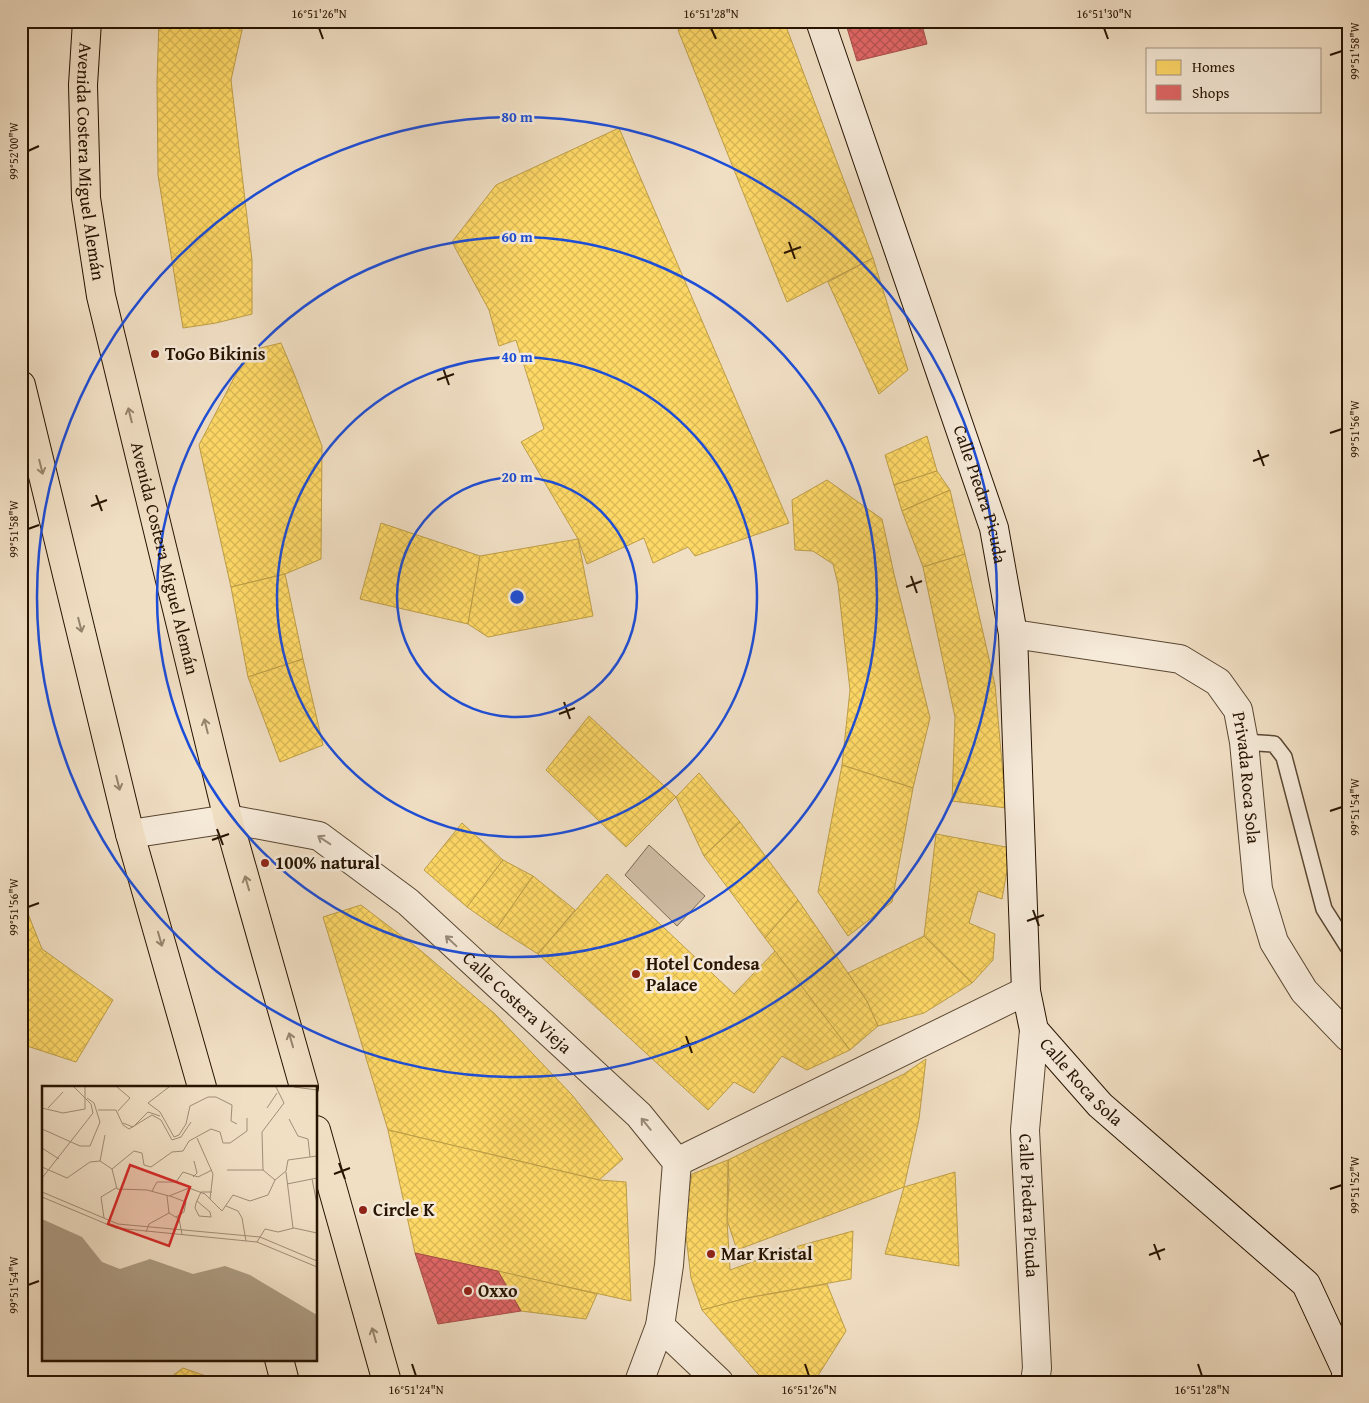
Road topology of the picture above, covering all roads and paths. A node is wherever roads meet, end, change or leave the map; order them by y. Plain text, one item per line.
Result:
1 (87, 21) edge
2 (820, 21) edge
3 (21, 386) edge
4 (1013, 634) junction
5 (1244, 742) junction
6 (228, 819) junction
7 (130, 834) junction
8 (1348, 947) edge
9 (1026, 990) junction
10 (1034, 1030) junction
11 (1348, 1037) edge
12 (202, 1086) edge
13 (304, 1086) edge
14 (318, 1137) edge
15 (677, 1162) junction
16 (660, 1326) junction
17 (279, 1360) edge
18 (285, 1382) edge
19 (387, 1382) edge
20 (639, 1382) edge
21 (719, 1382) edge
22 (1035, 1382) edge
23 (1346, 1382) edge

6 -> 1 main road, Avenida Costera Miguel Alemán
2 - 4 street, Calle Piedra Picuda
3 -> 7 main road
4 - 5 street, Privada Roca Sola
4 - 9 street, Calle Piedra Picuda
5 - 8 lane
5 - 11 street, Privada Roca Sola
6 - 7 street, Calle Costera Vieja
13 -> 6 main road, Avenida Costera Miguel Alemán
15 -> 6 street, Calle Costera Vieja
7 -> 12 main road
9 - 10 street, Calle Roca Sola
9 - 15 street
10 - 22 street, Calle Piedra Picuda
10 - 23 street, Calle Roca Sola
19 -> 14 main road
15 - 16 street
16 - 20 street
16 - 21 street
17 - 18 main road

